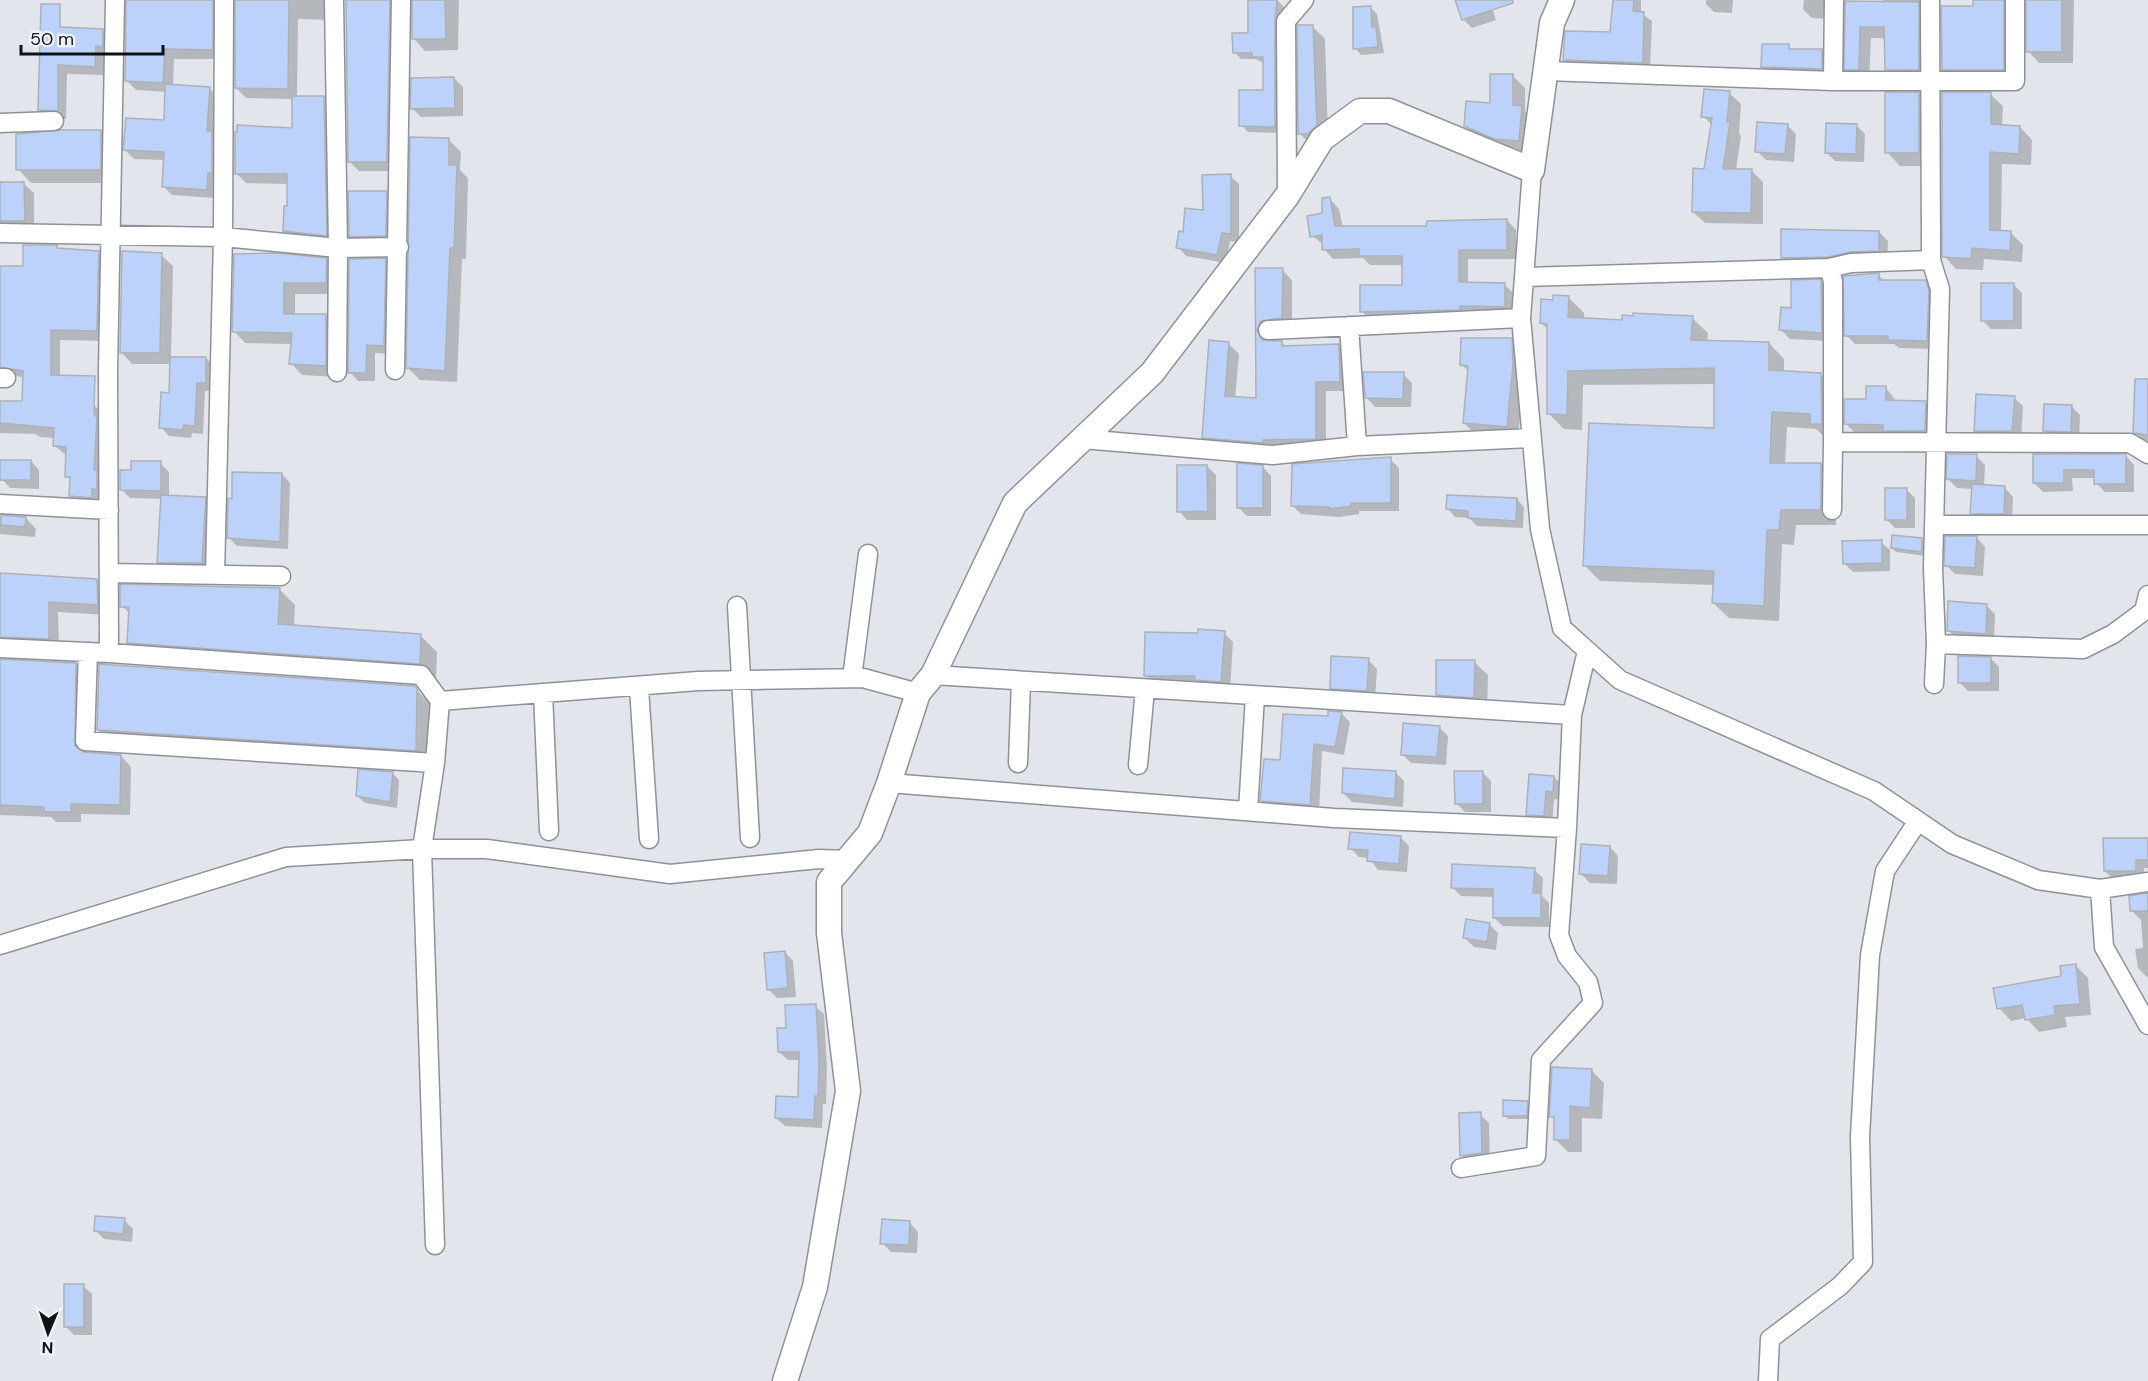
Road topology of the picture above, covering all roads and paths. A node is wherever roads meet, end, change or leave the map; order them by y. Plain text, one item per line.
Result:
1 (115, 0) edge
2 (224, 0) edge
3 (334, 0) edge
4 (401, 0) edge
5 (1304, 0) edge
6 (1562, 0) edge
7 (1834, 0) edge
8 (1930, 0) edge
9 (2015, 0) edge
10 (1546, 71) junction
11 (1930, 80) junction
12 (1833, 81) junction
13 (54, 121) dead end
14 (0, 123) edge
15 (1532, 170) junction
16 (1287, 196) junction
17 (0, 233) edge
18 (111, 235) junction
19 (223, 237) junction
20 (399, 247) junction
21 (339, 248) junction
22 (1931, 261) junction
23 (1829, 268) junction
24 (1525, 277) junction
25 (1521, 318) junction
26 (1349, 326) junction
27 (1268, 330) dead end
28 (395, 369) dead end
29 (337, 372) dead end
30 (1530, 438) junction
31 (1082, 440) junction
32 (1833, 442) junction
33 (1937, 444) junction
34 (1358, 446) junction
35 (2148, 454) edge
36 (0, 504) edge
37 (109, 510) junction
38 (1832, 510) dead end
39 (1935, 525) junction
40 (2148, 525) edge
41 (868, 554) dead end
42 (109, 573) junction
43 (214, 575) junction
44 (281, 576) dead end
45 (2148, 595) edge
46 (737, 606) dead end
47 (1936, 644) junction
48 (0, 648) edge
49 (1587, 651) junction
50 (88, 652) junction
51 (109, 653) junction
52 (852, 678) junction
53 (741, 680) junction
54 (1021, 681) junction
55 (925, 684) junction
56 (1934, 684) dead end
57 (639, 688) junction
58 (1144, 689) junction
59 (543, 693) junction
60 (1255, 696) junction
61 (440, 701) junction
62 (1572, 715) junction
63 (435, 763) junction
64 (1018, 763) dead end
65 (1138, 765) dead end
66 (890, 783) junction
67 (1248, 812) junction
68 (1918, 821) junction
69 (1567, 828) junction
70 (549, 831) dead end
71 (750, 838) dead end
72 (649, 839) dead end
73 (422, 849) junction
74 (847, 860) junction
75 (2148, 882) edge
76 (2100, 889) junction
77 (0, 945) edge
78 (2148, 1025) edge
79 (1461, 1168) dead end
80 (435, 1245) dead end
81 (785, 1381) edge
82 (1768, 1381) edge

1 - 18 street
2 - 19 street
3 - 21 street
4 - 20 street
5 - 16 street
6 - 10 street
7 - 12 street
8 - 11 street
9 - 11 street
10 - 12 street
10 - 15 street
11 - 12 street
11 - 22 street
13 - 14 street
15 - 16 street
15 - 24 street
16 - 31 street
17 - 18 street
18 - 19 street
18 - 37 street
19 - 21 street
19 - 43 street
20 - 21 street
20 - 28 street
21 - 29 street
22 - 23 street
22 - 33 street
23 - 24 street
23 - 32 street
24 - 25 street
25 - 26 street
25 - 30 street
26 - 27 street
26 - 34 street
30 - 34 street
30 - 49 street
31 - 34 street
31 - 55 street
32 - 33 street
32 - 38 street
33 - 35 street
33 - 39 street
36 - 37 street
37 - 42 street
39 - 40 street
39 - 47 street
41 - 52 street
42 - 43 street
42 - 51 street
43 - 44 street
45 - 47 street
46 - 53 street
47 - 56 street
48 - 50 street
49 - 62 street
49 - 68 street
50 - 51 street
50 - 63 street
51 - 61 street
52 - 53 street
52 - 55 street
53 - 57 street
53 - 71 street
54 - 55 street
54 - 58 street
54 - 64 street
55 - 66 street
57 - 59 street
57 - 72 street
58 - 60 street
58 - 65 street
59 - 61 street
59 - 70 street
60 - 62 street
60 - 67 street
61 - 63 street
62 - 69 street
63 - 73 street
66 - 67 street
66 - 74 street
67 - 69 street
68 - 76 street
68 - 82 street
69 - 79 street
73 - 74 street
73 - 77 street
73 - 80 street
74 - 81 street
75 - 76 street
76 - 78 street

